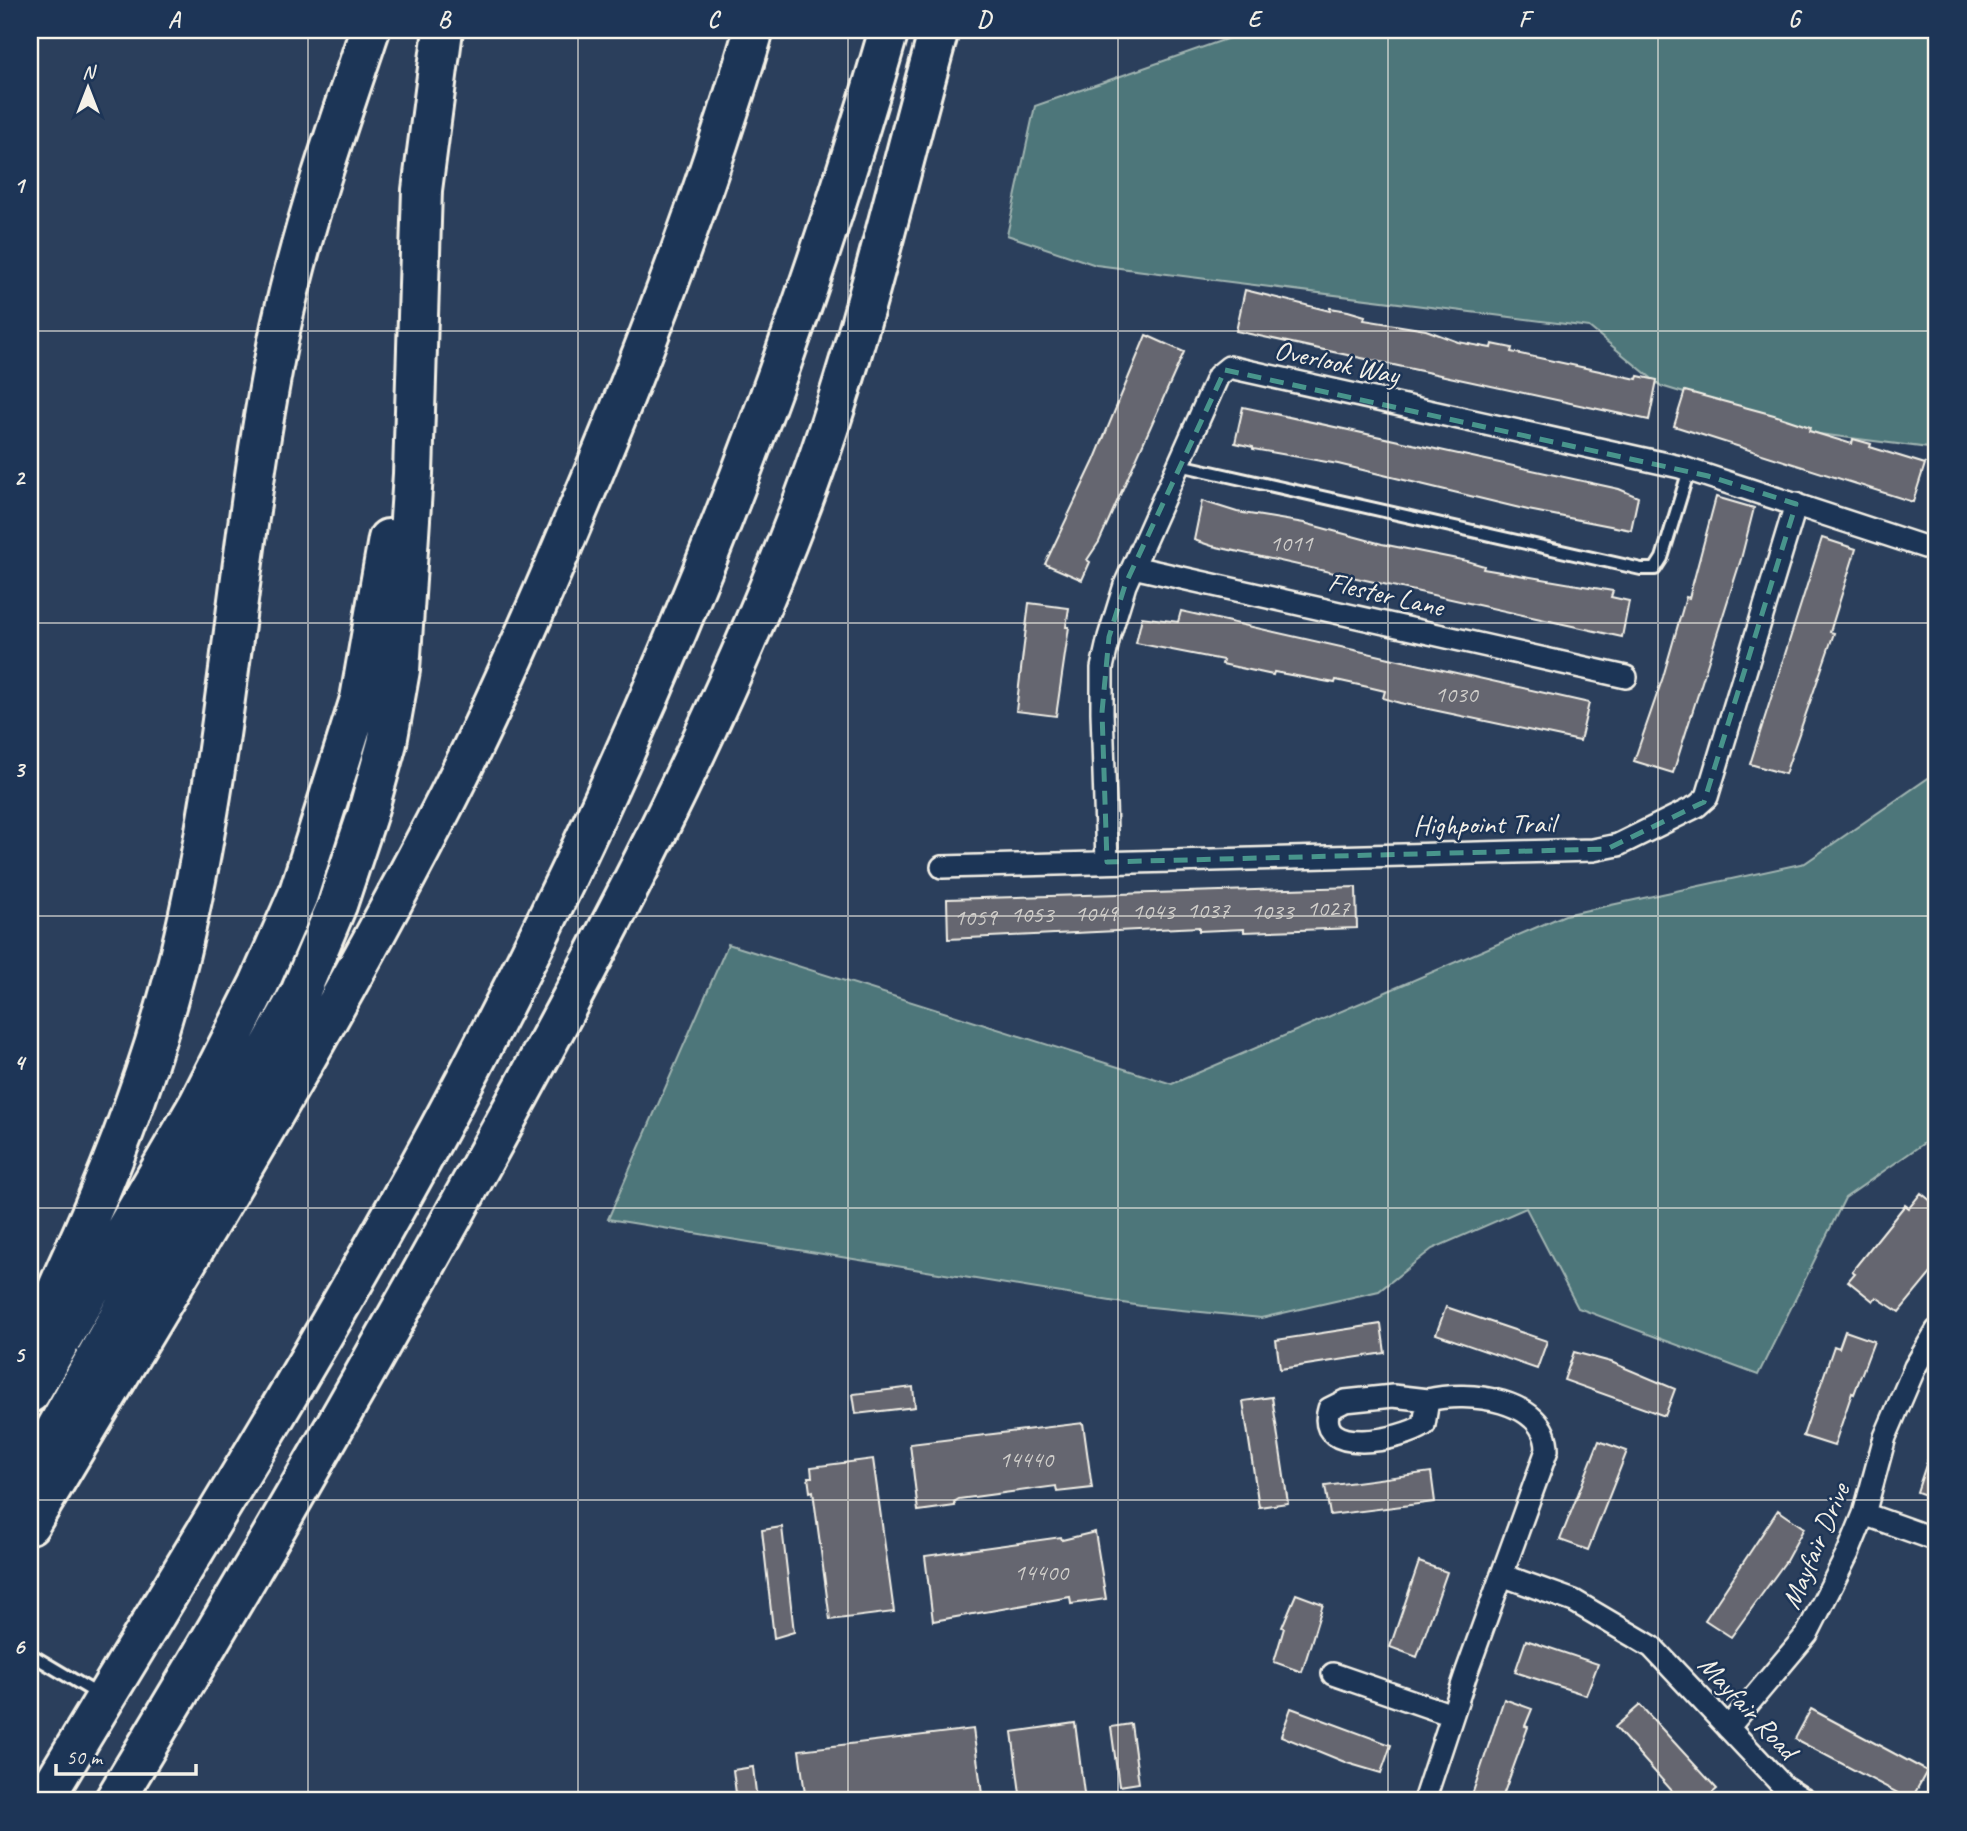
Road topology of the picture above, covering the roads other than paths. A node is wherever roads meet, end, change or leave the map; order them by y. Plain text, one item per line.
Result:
1 (370, 30) edge
2 (437, 30) edge
3 (443, 30) edge
4 (754, 30) edge
5 (889, 30) edge
6 (939, 30) edge
7 (948, 30) edge
8 (915, 115) junction
9 (1180, 465) junction
10 (1689, 470) junction
11 (1796, 504) junction
12 (1937, 551) edge
13 (1133, 566) junction
14 (1626, 677) dead end
15 (1107, 862) junction
16 (942, 867) dead end
17 (1937, 1330) edge
18 (30, 1348) edge
19 (30, 1393) edge
20 (1428, 1400) dead end
21 (30, 1475) edge
22 (1864, 1514) junction
23 (30, 1524) edge
24 (1937, 1540) edge
25 (1502, 1575) junction
26 (30, 1654) edge
27 (1333, 1674) dead end
28 (104, 1699) junction
29 (1452, 1715) junction
30 (1728, 1728) junction
31 (43, 1801) edge
32 (114, 1801) edge
33 (1424, 1801) edge
34 (1806, 1801) edge

1 - 18 highway
2 - 19 highway
3 - 21 highway
4 - 23 highway
5 - 28 highway
6 - 8 highway
7 - 8 highway
8 - 32 highway
9 - 10 street, Overlook Way
9 - 10 lane
9 - 13 street, Overlook Way
10 - 11 street, Overlook Way
11 - 12 street, Overlook Way
11 - 15 street, Highpoint Trail
13 - 14 street, Flester Lane
13 - 15 street, Overlook Way
15 - 16 street, Highpoint Trail
17 - 22 street, Mayfair Drive
20 - 25 street
22 - 24 street
22 - 30 street, Mayfair Drive
25 - 29 street
25 - 30 street, Mayfair Road
26 - 28 lane
27 - 29 street
28 - 31 highway
29 - 33 street
30 - 34 street, Mayfair Road

